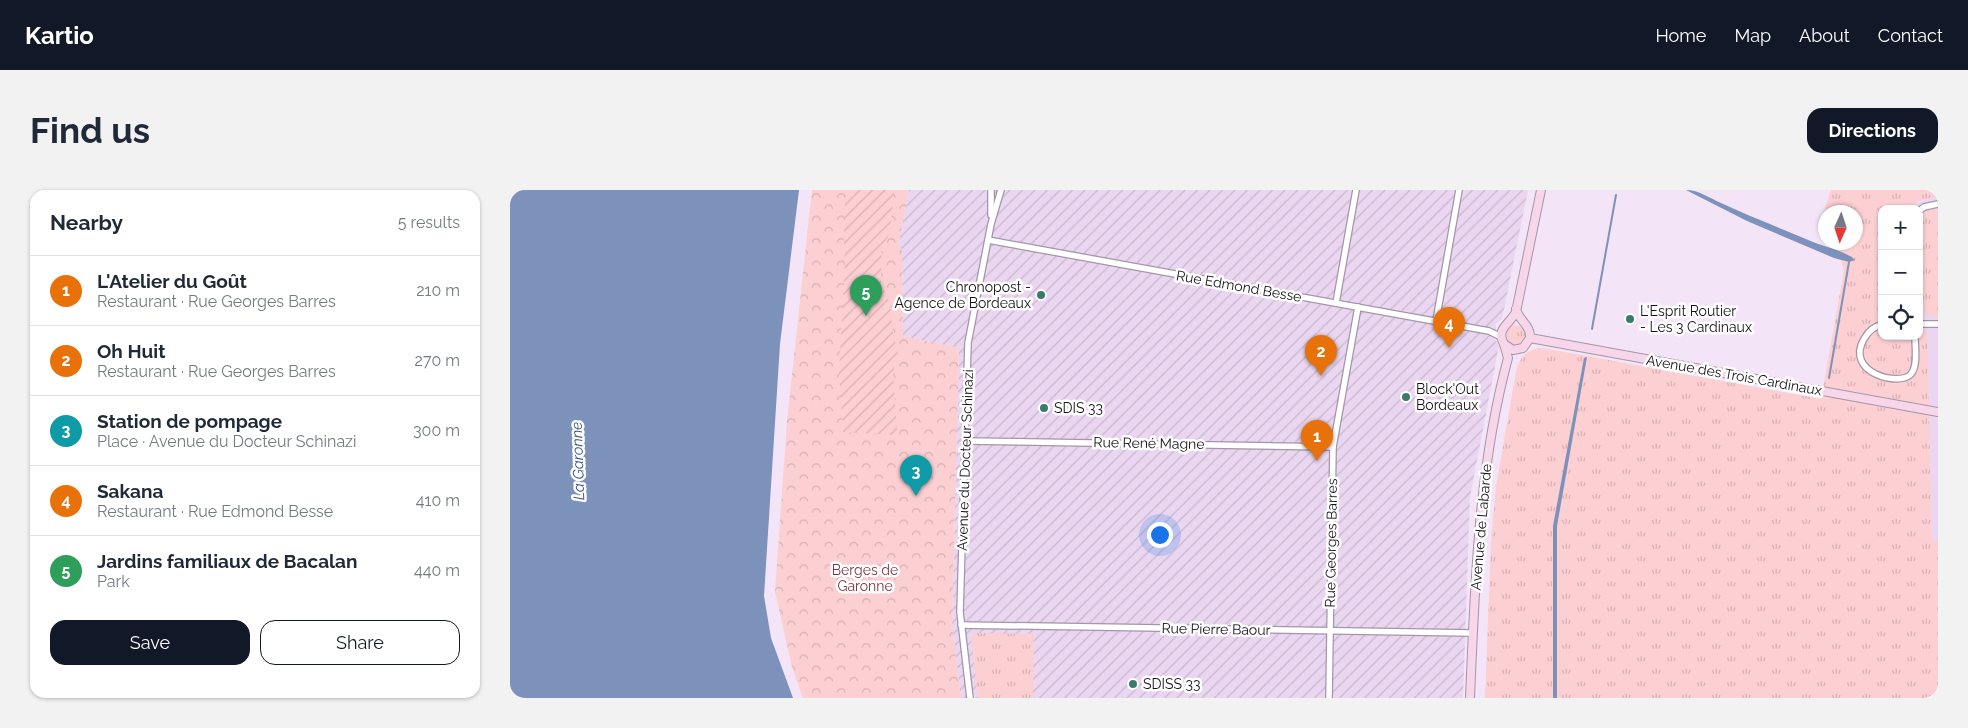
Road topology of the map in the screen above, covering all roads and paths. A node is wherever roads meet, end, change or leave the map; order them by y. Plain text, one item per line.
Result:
1 (991, 190) edge
2 (1001, 190) edge
3 (1356, 190) edge
4 (1459, 190) edge
5 (1541, 190) edge
6 (1938, 204) edge
7 (1923, 207) edge
8 (991, 224) junction
9 (988, 240) junction
10 (1336, 303) junction
11 (1358, 307) junction
12 (1516, 309) junction
13 (1436, 321) junction
14 (1523, 322) junction
15 (1506, 324) junction
16 (1923, 324) edge
17 (1938, 324) edge
18 (1878, 327) edge
19 (1489, 331) junction
20 (1530, 338) junction
21 (1915, 340) edge
22 (1502, 341) junction
23 (1517, 350) junction
24 (1508, 358) junction
25 (1938, 412) edge
26 (966, 441) junction
27 (1333, 447) junction
28 (961, 625) junction
29 (1330, 631) junction
30 (1472, 633) junction
31 (970, 698) edge
32 (1328, 698) edge
33 (1470, 698) edge

1 - 8 street, Avenue du Docteur Schinazi
2 - 8 street, Avenue du Docteur Schinazi
3 - 10 street
4 - 13 street
5 - 12 main road
6 - 7 street
8 - 9 street, Avenue du Docteur Schinazi
9 - 10 street, Rue Edmond Besse
9 - 26 street, Avenue du Docteur Schinazi
10 - 11 street, Rue Edmond Besse
11 - 13 street, Rue Edmond Besse
11 - 27 street, Rue Georges Barres
12 - 14 main road
12 - 15 main road
13 - 19 street, Rue Edmond Besse
14 - 15 main road
14 - 20 main road
15 - 19 street
15 - 22 main road
16 - 17 street
18 - 21 street
19 - 22 street, Rue Edmond Besse
20 - 23 main road
20 - 25 main road, Avenue des Trois Cardinaux
22 - 23 main road
22 - 24 main road, Avenue de Labarde
23 - 24 main road
24 - 30 main road, Avenue de Labarde
26 - 27 street, Rue René Magne
26 - 28 street, Avenue du Docteur Schinazi
27 - 29 street, Rue Georges Barres
28 - 29 street, Rue Pierre Baour
28 - 31 street, Avenue du Docteur Schinazi
29 - 30 street, Rue Pierre Baour
29 - 32 street, Rue Georges Barres
30 - 33 main road, Avenue de Labarde

